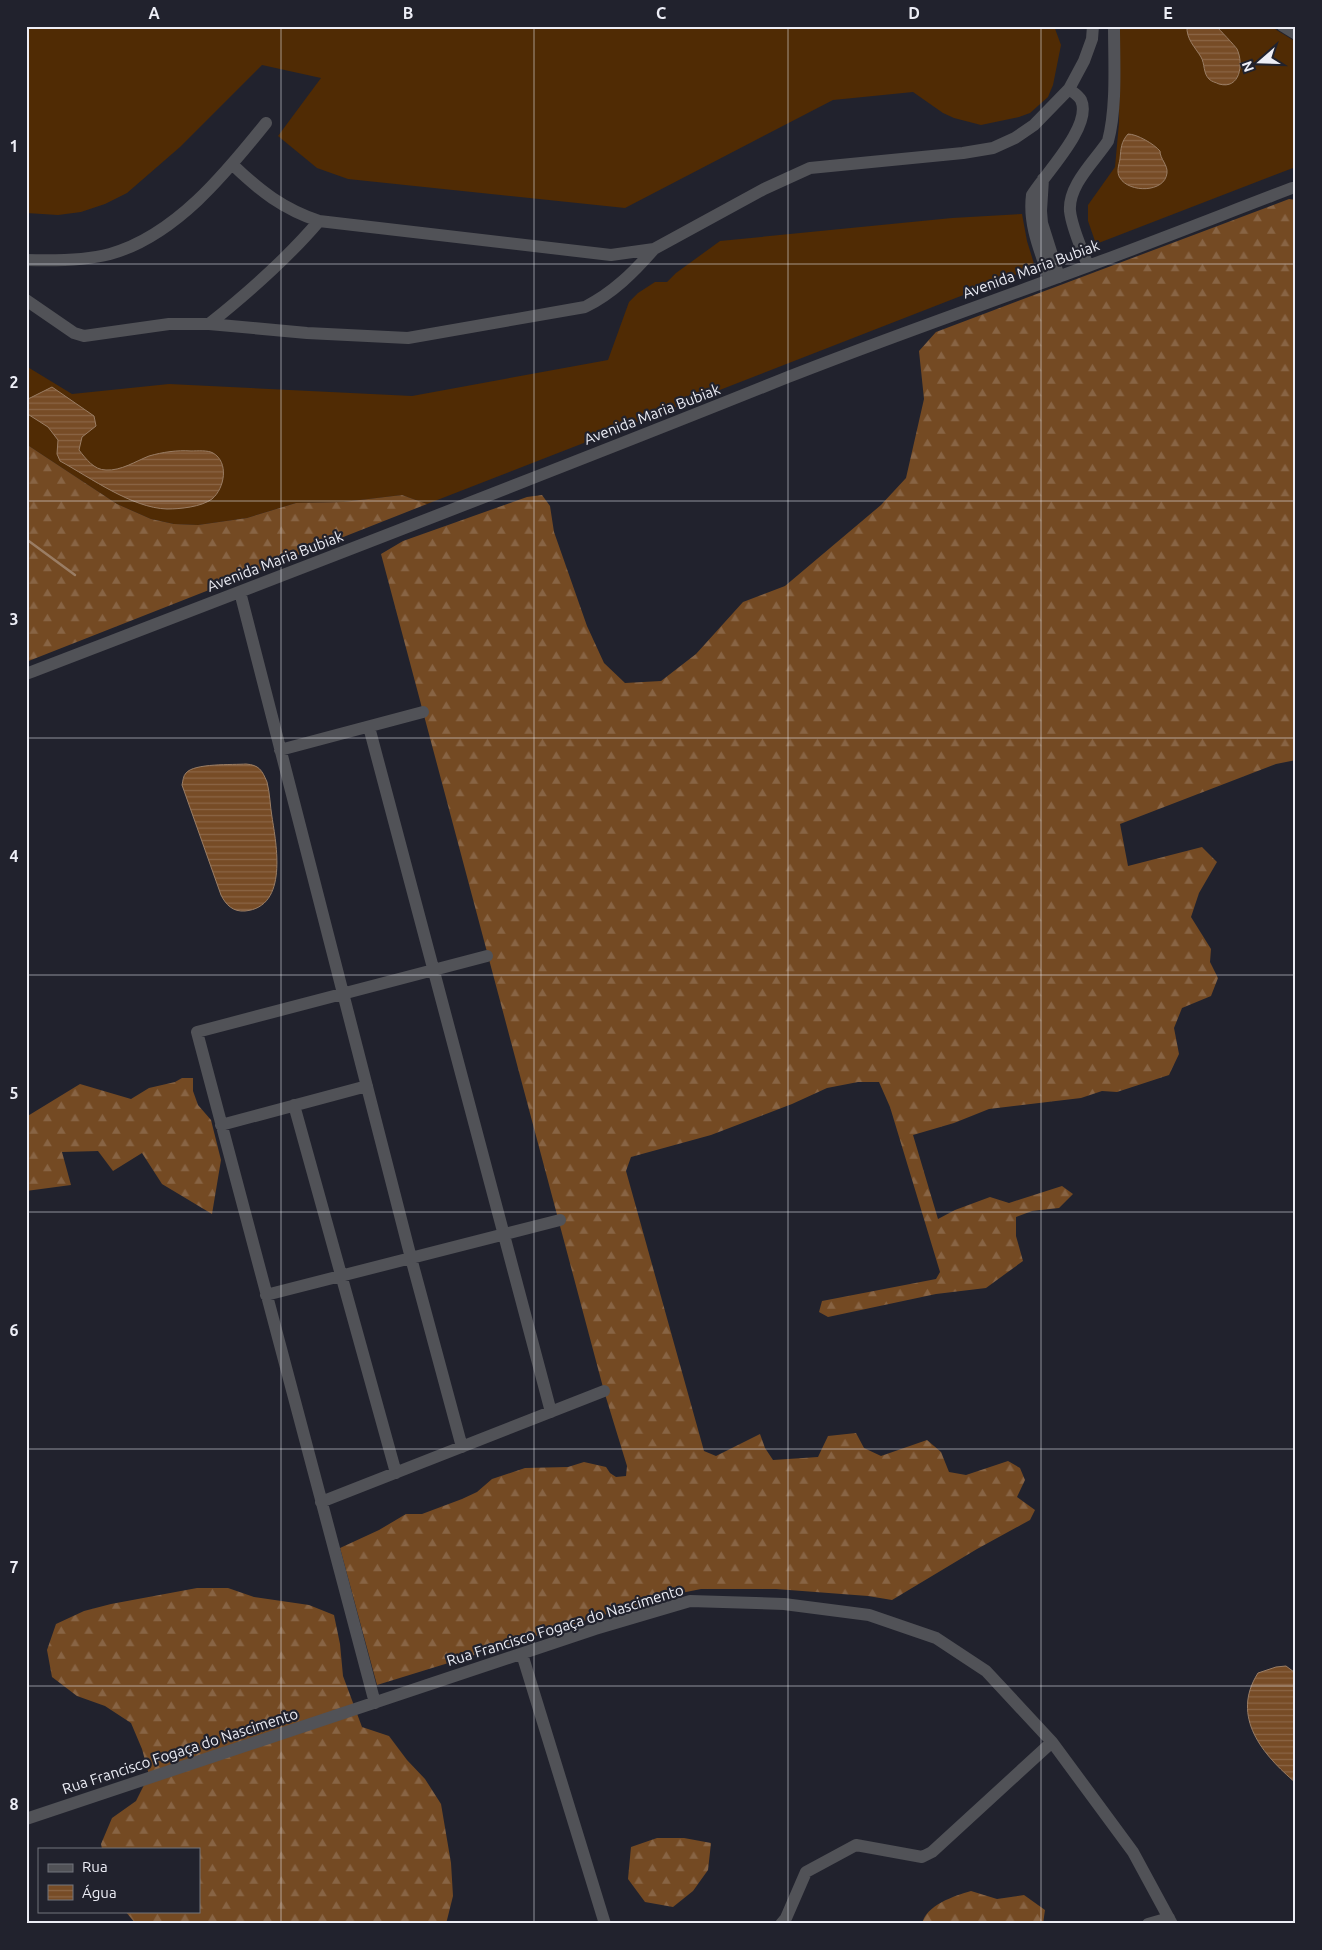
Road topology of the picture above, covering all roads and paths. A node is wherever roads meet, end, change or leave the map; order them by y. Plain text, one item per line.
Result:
1 (1093, 26) edge
2 (1114, 26) edge
3 (1283, 26) edge
4 (1296, 34) edge
5 (1069, 90) junction
6 (266, 122) dead end
7 (233, 165) junction
8 (1294, 186) edge
9 (319, 222) junction
10 (654, 249) junction
11 (26, 260) edge
12 (1088, 266) junction
13 (1054, 278) junction
14 (26, 300) edge
15 (209, 324) junction
16 (240, 592) junction
17 (26, 674) edge
18 (423, 712) dead end
19 (368, 726) junction
20 (280, 750) junction
21 (487, 956) dead end
22 (433, 970) junction
23 (343, 994) junction
24 (367, 1086) junction
25 (294, 1105) junction
26 (221, 1125) junction
27 (560, 1220) dead end
28 (504, 1235) junction
29 (411, 1258) junction
30 (342, 1276) junction
31 (266, 1295) junction
32 (604, 1391) dead end
33 (551, 1412) junction
34 (462, 1447) junction
35 (396, 1472) junction
36 (321, 1502) junction
37 (522, 1654) junction
38 (375, 1703) junction
39 (1052, 1742) junction
40 (26, 1819) edge
41 (1171, 1921) edge
42 (605, 1924) edge
43 (780, 1924) edge
44 (1148, 1924) edge

1 - 5 street
2 - 12 street
3 - 4 street
5 - 10 street
5 - 13 street
6 - 7 street
7 - 9 street
7 - 11 street
8 - 12 street, Avenida Maria Bubiak
9 - 10 street
9 - 15 street
10 - 15 street
12 - 13 street, Avenida Maria Bubiak
13 - 16 street, Avenida Maria Bubiak
14 - 15 street
16 - 17 street, Avenida Maria Bubiak
16 - 20 street
18 - 19 street
19 - 20 street
19 - 22 street
20 - 23 street
21 - 22 street
22 - 23 street
22 - 28 street
23 - 24 street
23 - 26 street
24 - 25 street
24 - 29 street
25 - 26 street
25 - 30 street
26 - 31 street
27 - 28 street
28 - 29 street
28 - 33 street
29 - 30 street
29 - 34 street
30 - 31 street
30 - 35 street
31 - 36 street
32 - 33 street
33 - 34 street
34 - 35 street
35 - 36 street
36 - 38 street
37 - 38 street, Rua Francisco Fogaça do Nascimento
37 - 39 street, Rua Francisco Fogaça do Nascimento
37 - 42 street
38 - 40 street, Rua Francisco Fogaça do Nascimento
39 - 41 street, Rua Francisco Fogaça do Nascimento
39 - 43 street
41 - 44 street

